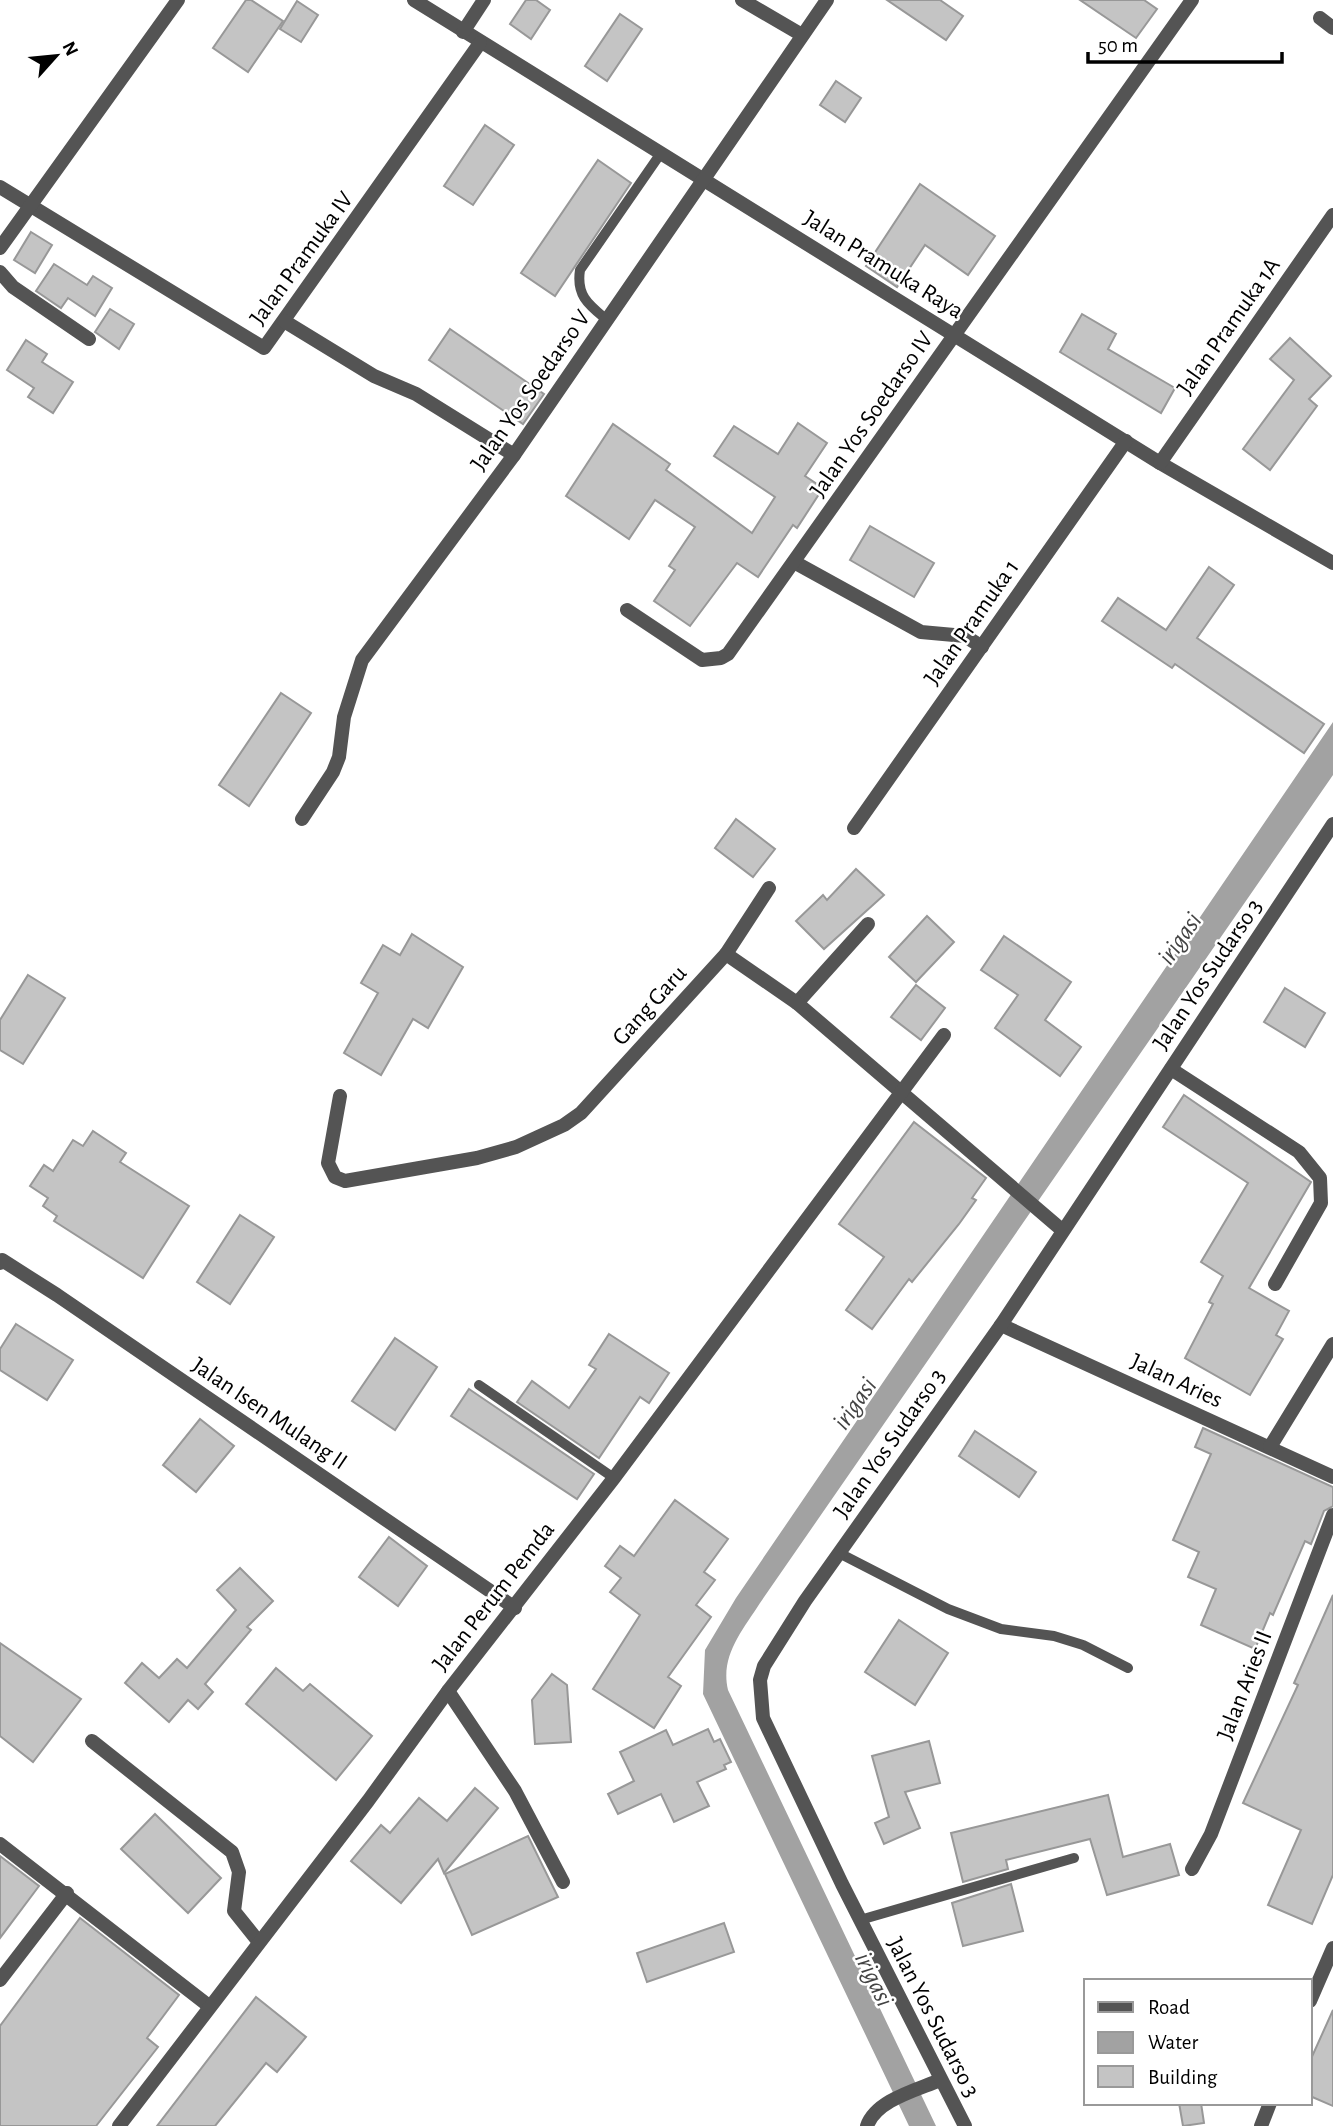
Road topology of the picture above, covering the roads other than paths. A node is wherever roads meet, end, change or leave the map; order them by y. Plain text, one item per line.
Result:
1 (178, 0) edge
2 (414, 0) edge
3 (484, 0) edge
4 (742, 0) edge
5 (827, 0) edge
6 (1192, 0) edge
7 (1320, 19) dead end
8 (1333, 28) edge
9 (463, 32) junction
10 (802, 35) junction
11 (480, 43) junction
12 (661, 153) junction
13 (705, 180) junction
14 (0, 187) edge
15 (29, 206) junction
16 (1333, 215) edge
17 (0, 248) edge
18 (0, 272) edge
19 (607, 320) junction
20 (284, 321) junction
21 (954, 335) junction
22 (89, 339) dead end
23 (1126, 441) junction
24 (514, 455) junction
25 (1160, 463) junction
26 (794, 562) junction
27 (1333, 563) edge
28 (627, 610) dead end
29 (982, 646) junction
30 (302, 819) dead end
31 (854, 828) dead end
32 (1331, 831) edge
33 (769, 888) dead end
34 (868, 924) dead end
35 (726, 954) junction
36 (797, 1003) junction
37 (944, 1035) dead end
38 (1171, 1069) junction
39 (903, 1093) junction
40 (340, 1096) dead end
41 (1062, 1230) junction
42 (1, 1261) edge
43 (1275, 1284) dead end
44 (1001, 1325) junction
45 (1333, 1344) edge
46 (480, 1385) dead end
47 (1270, 1447) junction
48 (1333, 1477) edge
49 (614, 1478) junction
50 (1333, 1515) edge
51 (839, 1553) junction
52 (515, 1608) junction
53 (1128, 1668) dead end
54 (448, 1691) junction
55 (92, 1741) dead end
56 (0, 1844) edge
57 (1074, 1858) dead end
58 (1192, 1869) dead end
59 (563, 1882) dead end
60 (67, 1894) junction
61 (860, 1920) junction
62 (258, 1941) junction
63 (1333, 1948) edge
64 (0, 1980) edge
65 (1312, 1996) edge
66 (209, 2006) junction
67 (940, 2080) junction
68 (1269, 2105) edge
69 (119, 2126) edge
70 (867, 2126) edge
71 (963, 2126) edge
72 (1261, 2126) edge

1 - 15 street
2 - 9 street, Jalan Pramuka Raya
3 - 9 street
4 - 10 street
5 - 10 street, Jalan Yos Soedarso V
6 - 21 street, Jalan Yos Soedarso IV
7 - 8 street
9 - 11 street, Jalan Pramuka Raya
10 - 13 street, Jalan Yos Soedarso V
11 - 12 street, Jalan Pramuka Raya
11 - 20 street, Jalan Pramuka IV
12 - 13 street, Jalan Pramuka Raya
12 - 19 lane
13 - 19 street, Jalan Yos Soedarso V
13 - 21 street, Jalan Pramuka Raya
14 - 15 street, Jalan Pramuka IV
15 - 17 street
15 - 20 street, Jalan Pramuka IV
16 - 25 street, Jalan Pramuka 1A
18 - 22 street
19 - 24 street, Jalan Yos Soedarso V
20 - 24 street
21 - 23 street, Jalan Pramuka Raya
21 - 26 street, Jalan Yos Soedarso IV
23 - 25 street, Jalan Pramuka Raya
23 - 29 street, Jalan Pramuka 1
24 - 30 street, Jalan Yos Soedarso V
25 - 27 street, Jalan Pramuka Raya
26 - 28 street, Jalan Yos Soedarso IV
26 - 29 street
29 - 31 street, Jalan Pramuka 1
32 - 38 street, Jalan Yos Sudarso 3
33 - 35 street
34 - 36 street
35 - 36 street
35 - 40 street, Gang Garu
36 - 39 street
37 - 39 street, Jalan Perum Pemda
38 - 41 street, Jalan Yos Sudarso 3
38 - 43 street
39 - 41 street
39 - 49 street, Jalan Perum Pemda
41 - 44 street, Jalan Yos Sudarso 3
42 - 52 street, Jalan Isen Mulang II
44 - 47 street, Jalan Aries
44 - 51 street, Jalan Yos Sudarso 3
45 - 47 street
46 - 49 lane
47 - 48 street, Jalan Aries
49 - 52 street, Jalan Perum Pemda
50 - 58 street, Jalan Aries II
51 - 53 lane
51 - 61 street, Jalan Yos Sudarso 3
52 - 54 street, Jalan Perum Pemda
54 - 59 street
54 - 62 street, Jalan Perum Pemda
55 - 62 street
56 - 60 street
57 - 61 lane
60 - 64 street
60 - 66 street
61 - 67 street, Jalan Yos Sudarso 3
62 - 66 street, Jalan Perum Pemda
63 - 65 street
66 - 69 street, Jalan Perum Pemda
67 - 70 street
67 - 71 street, Jalan Yos Sudarso 3
68 - 72 street

